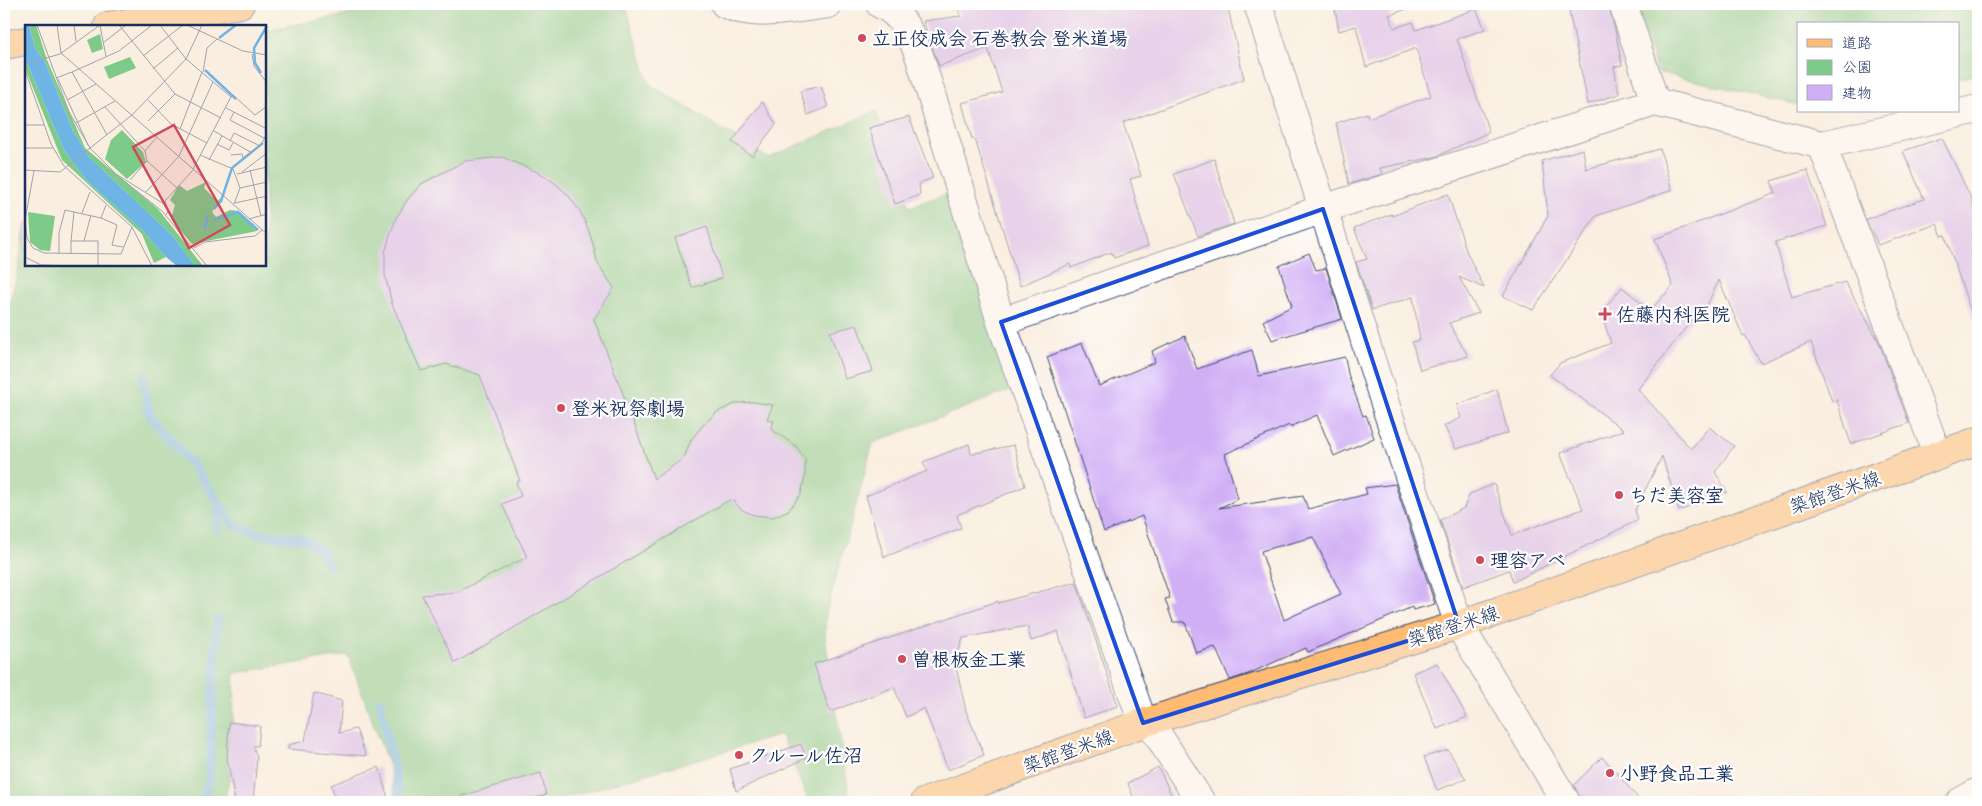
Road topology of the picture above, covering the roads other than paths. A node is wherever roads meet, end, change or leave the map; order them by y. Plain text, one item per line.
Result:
1 (240, 4) edge
2 (725, 4) edge
3 (828, 4) edge
4 (880, 4) edge
5 (1258, 4) edge
6 (1624, 4) edge
7 (114, 25) edge
8 (25, 41) edge
9 (4, 45) edge
10 (1655, 102) junction
11 (1978, 109) edge
12 (1822, 145) junction
13 (1323, 210) junction
14 (1001, 322) junction
15 (1978, 441) edge
16 (1938, 456) junction
17 (1459, 625) junction
18 (1146, 722) junction
19 (1978, 792) edge
20 (925, 802) edge
21 (1201, 802) edge
22 (1566, 802) edge
23 (1960, 802) edge

1 - 7 main road
2 - 3 street
4 - 14 street
5 - 13 street
6 - 10 street
8 - 9 main road
10 - 12 street
10 - 13 street
11 - 12 street
12 - 16 street
13 - 14 street
13 - 17 street
14 - 18 street
15 - 16 main road, 築館登米線
16 - 17 main road, 築館登米線
17 - 18 main road, 築館登米線
17 - 22 street
18 - 20 main road, 築館登米線
18 - 21 street
19 - 23 street

